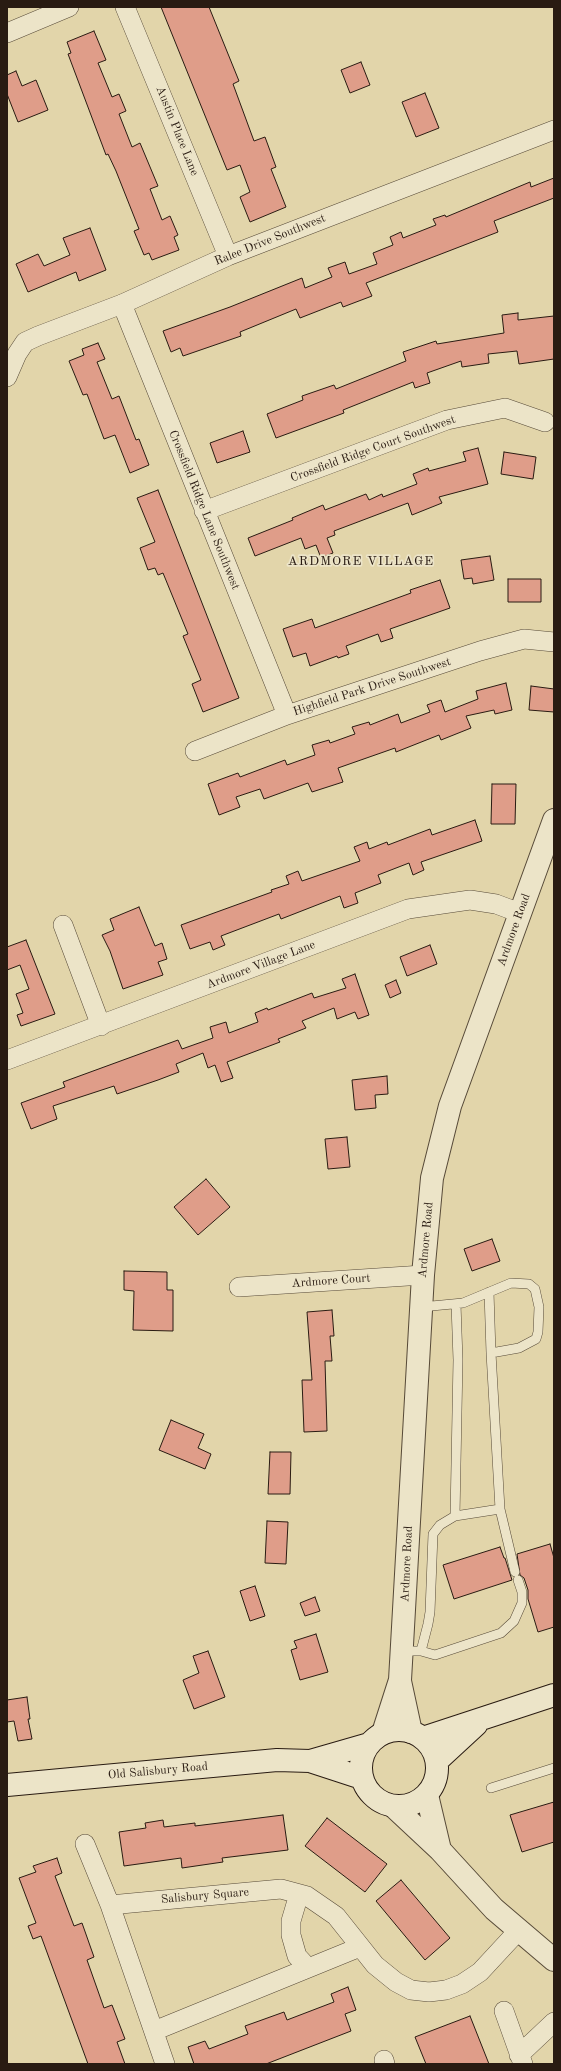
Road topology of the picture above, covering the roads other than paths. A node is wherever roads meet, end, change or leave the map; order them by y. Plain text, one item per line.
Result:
1 (69, 7) edge
2 (125, 7) edge
3 (7, 33) edge
4 (554, 130) edge
5 (228, 256) junction
6 (122, 304) junction
7 (7, 377) edge
8 (545, 422) dead end
9 (204, 511) junction
10 (554, 642) edge
11 (287, 715) junction
12 (195, 751) dead end
13 (554, 820) edge
14 (520, 913) junction
15 (63, 925) dead end
16 (101, 1026) junction
17 (7, 1060) edge
18 (423, 1275) junction
19 (239, 1287) dead end
20 (489, 1292) junction
21 (456, 1304) junction
22 (421, 1307) junction
23 (491, 1353) junction
24 (500, 1509) junction
25 (455, 1516) junction
26 (411, 1651) junction
27 (400, 1680) junction
28 (554, 1695) edge
29 (481, 1720) junction
30 (417, 1735) junction
31 (376, 1738) junction
32 (310, 1761) junction
33 (437, 1761) junction
34 (554, 1768) edge
35 (362, 1778) junction
36 (7, 1785) edge
37 (491, 1788) dead end
38 (426, 1795) junction
39 (394, 1807) junction
40 (85, 1844) dead end
41 (440, 1850) junction
42 (299, 1894) junction
43 (110, 1905) junction
44 (518, 1930) junction
45 (360, 1947) junction
46 (554, 1960) edge
47 (308, 1968) junction
48 (504, 2011) dead end
49 (554, 2022) edge
50 (154, 2031) junction
51 (521, 2059) edge
52 (165, 2064) edge

1 - 3 street
2 - 5 street, Austin Place Lane
4 - 5 street, Ralee Drive Southwest
5 - 6 street, Ralee Drive Southwest
6 - 7 street, Ralee Drive Southwest
6 - 9 street, Crossfield Ridge Lane Southwest
8 - 9 street, Crossfield Ridge Court Southwest
9 - 11 street, Crossfield Ridge Lane Southwest
10 - 11 street, Highfield Park Drive Southwest
11 - 12 street, Highfield Park Drive Southwest
13 - 14 street, Ardmore Road
14 - 16 street, Ardmore Village Lane
14 - 18 street, Ardmore Road
15 - 16 street
16 - 17 street, Ardmore Village Lane
18 - 19 street, Ardmore Court
18 - 22 street, Ardmore Road
20 - 21 lane
20 - 23 lane
20 - 23 lane
21 - 22 lane
21 - 25 lane
22 - 26 street, Ardmore Road
23 - 24 lane
24 - 25 lane
24 - 26 lane
25 - 26 lane
26 - 27 street, Ardmore Road
27 - 30 street, Ardmore Road
27 - 31 street, Ardmore Road
28 - 29 street, Old Salisbury Road
29 - 30 street, Old Salisbury Road
29 - 33 street, Old Salisbury Road
30 - 31 street, Old Salisbury Road
30 - 33 street
31 - 32 street, Old Salisbury Road
31 - 35 street
32 - 35 street, Old Salisbury Road
32 - 36 street, Old Salisbury Road
33 - 38 street
34 - 37 lane
35 - 39 street
38 - 39 street
38 - 41 street
39 - 41 street
40 - 43 street
41 - 44 street
42 - 43 street, Salisbury Square
42 - 45 street, Salisbury Square
42 - 47 street
43 - 50 street
44 - 45 street, Salisbury Square
44 - 46 street
45 - 47 street
47 - 50 street
48 - 51 street
49 - 51 street
50 - 52 street

